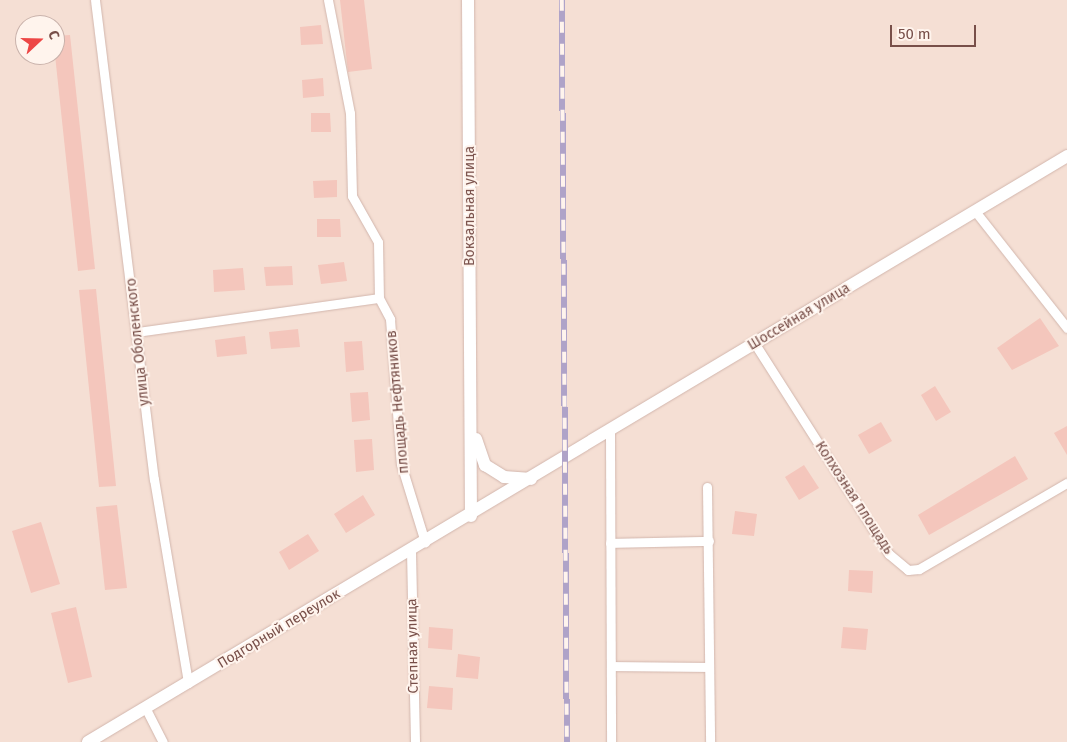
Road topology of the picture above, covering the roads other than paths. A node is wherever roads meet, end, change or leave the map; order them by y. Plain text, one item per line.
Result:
1 (95, 0) edge
2 (328, 0) edge
3 (468, 0) edge
4 (1067, 156) edge
5 (975, 211) junction
6 (379, 298) junction
7 (1067, 328) edge
8 (137, 332) junction
9 (755, 344) junction
10 (472, 412) junction
11 (610, 432) junction
12 (531, 479) junction
13 (1067, 483) edge
14 (707, 487) dead end
15 (471, 516) junction
16 (708, 541) junction
17 (425, 542) junction
18 (610, 543) junction
19 (411, 550) junction
20 (610, 666) junction
21 (707, 667) junction
22 (188, 683) junction
23 (146, 709) junction
24 (88, 742) edge
25 (163, 742) edge
26 (415, 742) edge
27 (611, 742) edge
28 (710, 742) edge

1 - 8 street, улица Оболенского
2 - 6 street, площадь Нефтяников
3 - 10 main road, Вокзальная улица
4 - 5 main road, Шоссейная улица
5 - 7 street
5 - 9 main road, Шоссейная улица
6 - 8 street
6 - 17 street, площадь Нефтяников
8 - 22 street, улица Оболенского
9 - 11 main road, Шоссейная улица
9 - 13 street, Колхозная площадь
10 - 12 main road
10 - 15 main road
11 - 12 main road, Шоссейная улица
11 - 18 street
12 - 15 main road, Шоссейная улица
14 - 16 street
15 - 17 main road, Подгорный переулок
16 - 18 street
16 - 21 street
17 - 19 main road, Подгорный переулок
18 - 20 street
19 - 22 main road, Подгорный переулок
19 - 26 street, Степная улица
20 - 21 street
20 - 27 street
21 - 28 street
22 - 23 main road, Подгорный переулок
23 - 24 main road, Подгорный переулок
23 - 25 street

